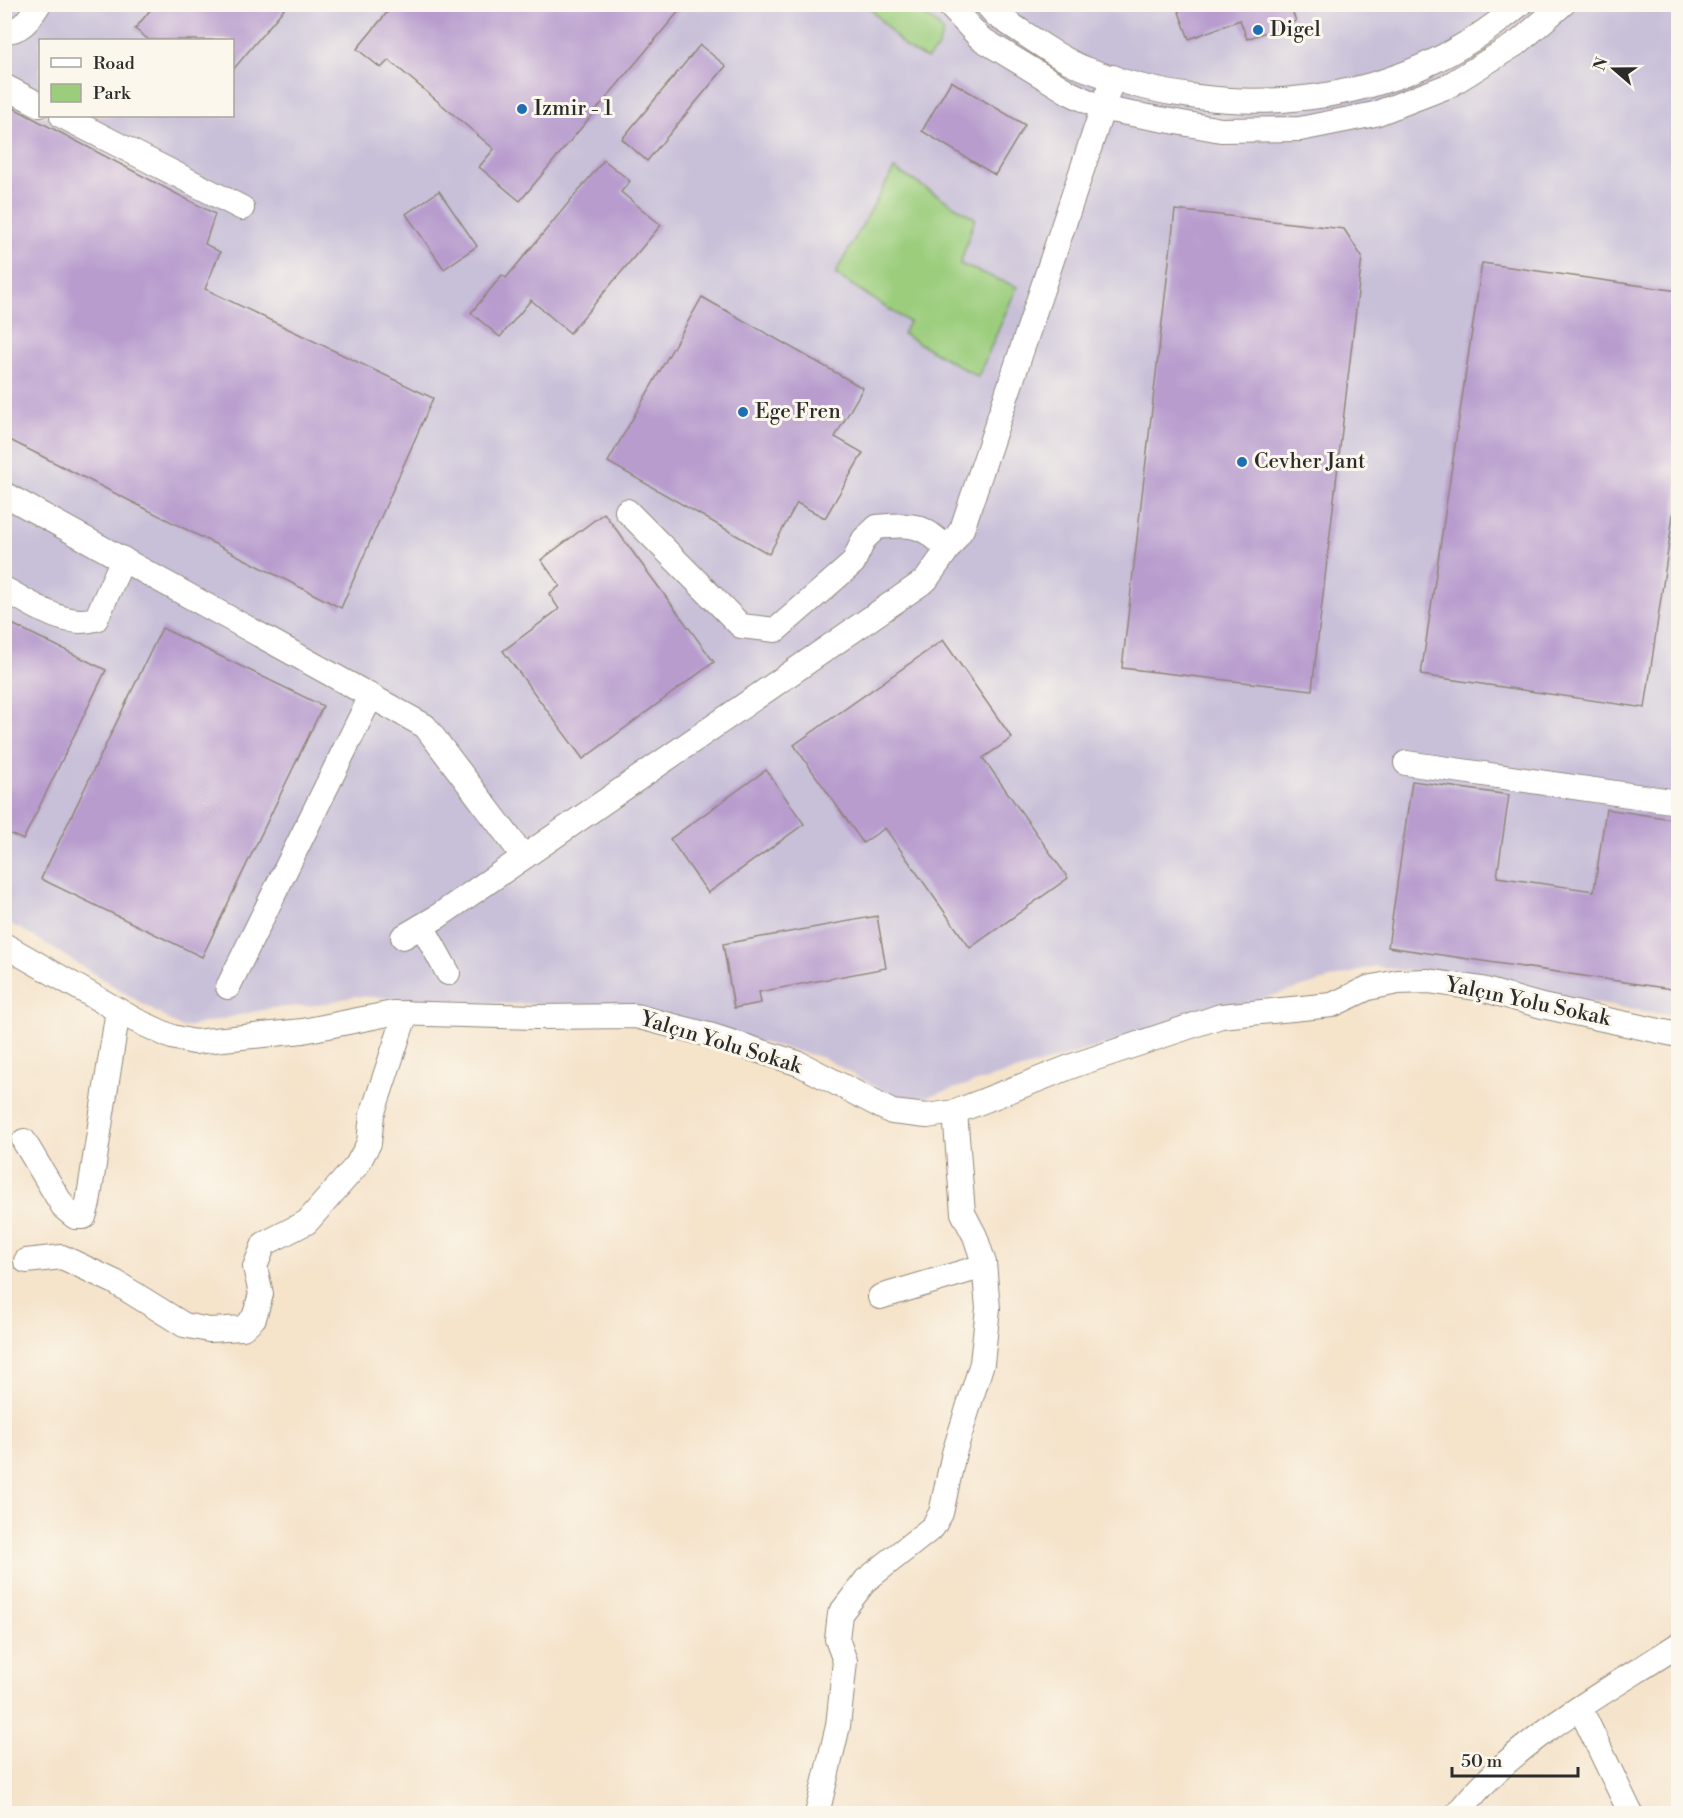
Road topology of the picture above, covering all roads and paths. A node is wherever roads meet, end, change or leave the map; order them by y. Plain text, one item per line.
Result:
1 (39, 4) edge
2 (948, 4) edge
3 (986, 4) edge
4 (1520, 4) edge
5 (1563, 4) edge
6 (4, 30) edge
7 (1113, 77) junction
8 (4, 86) edge
9 (39, 104) edge
10 (1104, 109) junction
11 (64, 117) edge
12 (242, 208) dead end
13 (4, 494) edge
14 (627, 511) dead end
15 (947, 549) junction
16 (123, 559) junction
17 (4, 589) edge
18 (371, 696) junction
19 (1406, 763) dead end
20 (1678, 802) edge
21 (524, 857) junction
22 (4, 945) edge
23 (448, 974) dead end
24 (228, 987) dead end
25 (118, 1010) junction
26 (406, 1013) junction
27 (1678, 1035) edge
28 (955, 1112) junction
29 (24, 1141) dead end
30 (26, 1261) dead end
31 (984, 1266) junction
32 (880, 1297) dead end
33 (1678, 1645) edge
34 (1580, 1708) junction
35 (817, 1814) edge
36 (1457, 1814) edge
37 (1631, 1814) edge

1 - 6 street
2 - 10 street
3 - 7 street
4 - 7 street
5 - 10 street
7 - 10 street
8 - 9 street
10 - 15 street
11 - 12 street
13 - 16 street
14 - 15 street
15 - 21 street
16 - 17 street
16 - 18 street
18 - 21 street
18 - 24 street
19 - 20 street
21 - 23 street
22 - 25 street, Yalçın Yolu Sokak
25 - 26 street, Yalçın Yolu Sokak
25 - 29 street
26 - 28 street, Yalçın Yolu Sokak
26 - 30 street
27 - 28 street, Yalçın Yolu Sokak
28 - 31 street
31 - 32 street
31 - 35 street
33 - 34 street
34 - 36 street
34 - 37 street

